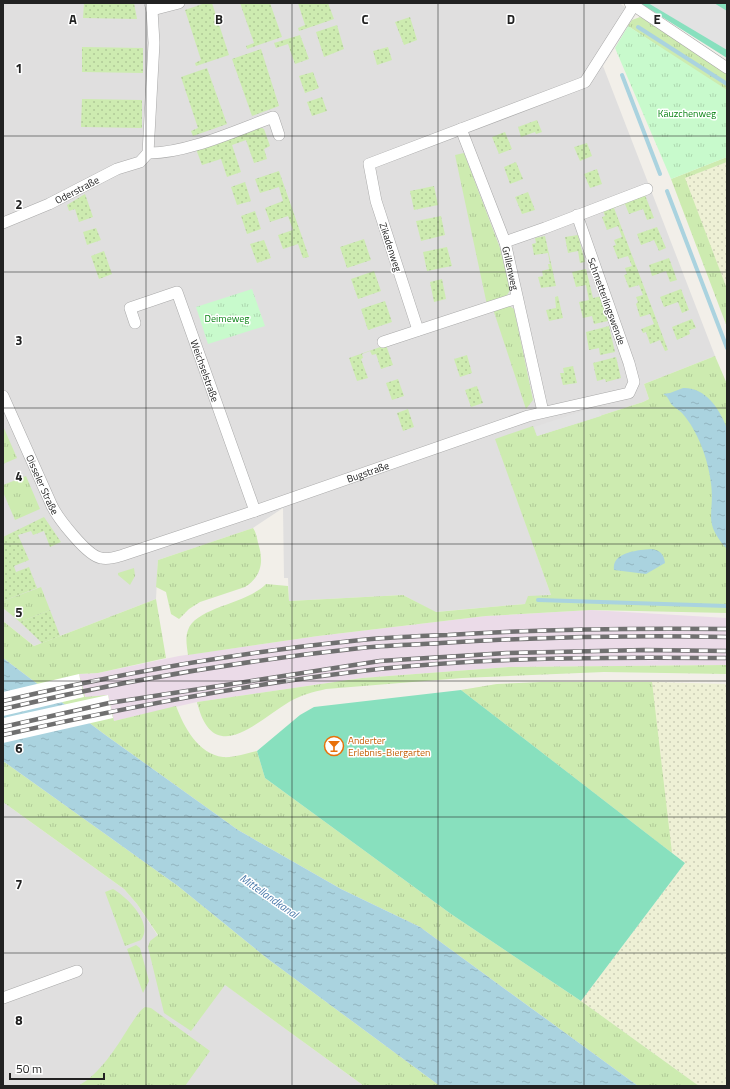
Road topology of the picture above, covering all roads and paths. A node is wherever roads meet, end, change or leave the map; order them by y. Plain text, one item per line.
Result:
1 (179, 3) edge
2 (632, 4) edge
3 (151, 6) edge
4 (727, 68) edge
5 (461, 129) junction
6 (279, 135) dead end
7 (148, 153) junction
8 (646, 189) dead end
9 (577, 216) junction
10 (3, 223) edge
11 (505, 242) junction
12 (517, 298) junction
13 (135, 323) dead end
14 (418, 330) junction
15 (382, 342) dead end
16 (632, 388) joint
17 (3, 396) edge
18 (543, 412) junction
19 (255, 511) junction
20 (102, 558) joint
21 (77, 971) dead end
22 (3, 998) edge

1 - 3 street
2 - 4 street
2 - 5 street
3 - 7 street
5 - 11 street, Grillenweg
5 - 14 street, Zikadenweg
6 - 7 street
7 - 10 street, Oderstraße
8 - 9 street
9 - 11 street
9 - 16 street, Schmetterlingswende
11 - 12 street, Grillenweg
12 - 14 street
12 - 18 street, Grillenweg
13 - 19 street, Weichselstraße
14 - 15 street
16 - 18 street, Bugstraße
17 - 20 street, Oisseler Straße
18 - 19 street, Bugstraße
19 - 20 street, Bugstraße
21 - 22 street

